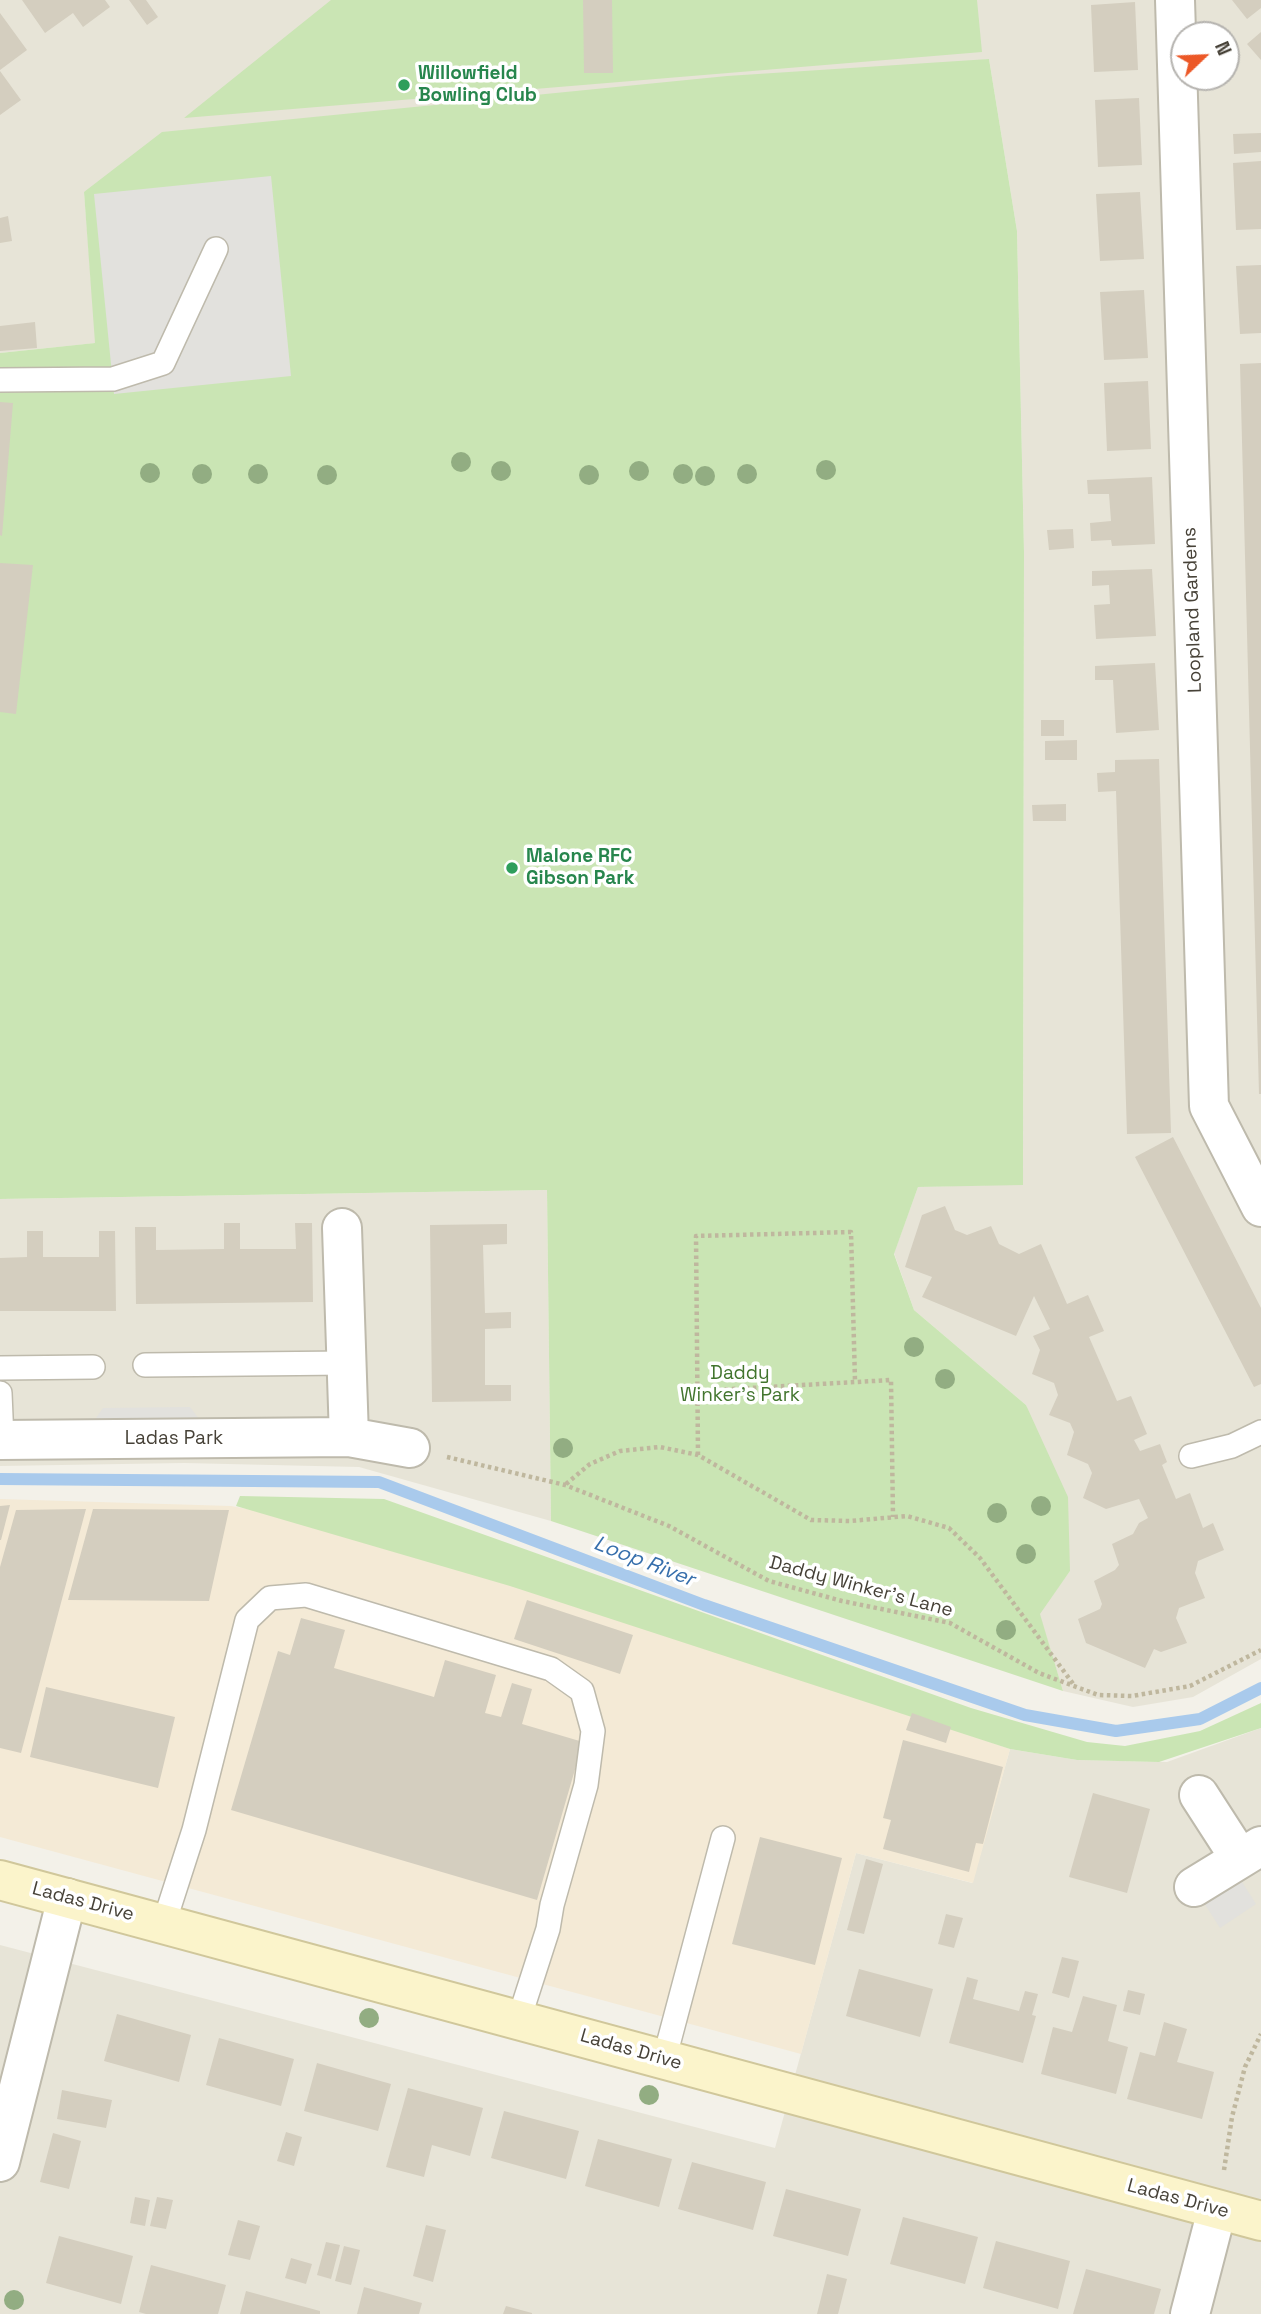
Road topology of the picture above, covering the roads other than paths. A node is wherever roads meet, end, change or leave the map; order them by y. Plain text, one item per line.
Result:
1 (1175, 0) edge
2 (216, 249) dead end
3 (0, 380) edge
4 (1261, 1207) edge
5 (342, 1228) dead end
6 (348, 1363) junction
7 (145, 1365) dead end
8 (93, 1367) dead end
9 (0, 1368) edge
10 (0, 1393) edge
11 (1261, 1432) edge
12 (349, 1437) junction
13 (1, 1440) edge
14 (410, 1448) road end
15 (1191, 1456) dead end
16 (1199, 1795) dead end
17 (723, 1838) dead end
18 (1250, 1852) edge
19 (0, 1880) edge
20 (1194, 1887) dead end
21 (67, 1898) junction
22 (164, 1923) junction
23 (519, 2018) junction
24 (664, 2060) junction
25 (0, 2162) edge
26 (1217, 2210) junction
27 (1261, 2221) edge
28 (1190, 2314) edge

1 - 4 street, Loopland Gardens
2 - 3 lane
5 - 6 street
6 - 7 lane
6 - 12 street
8 - 9 lane
10 - 13 lane
11 - 15 lane
12 - 13 street, Ladas Park
12 - 14 street, Ladas Park
16 - 18 street
17 - 24 lane
18 - 20 street
19 - 21 street, Ladas Drive
21 - 22 street, Ladas Drive
21 - 25 street
22 - 23 street, Ladas Drive
22 - 23 lane
23 - 24 street, Ladas Drive
24 - 26 street, Ladas Drive
26 - 27 street, Ladas Drive
26 - 28 street

